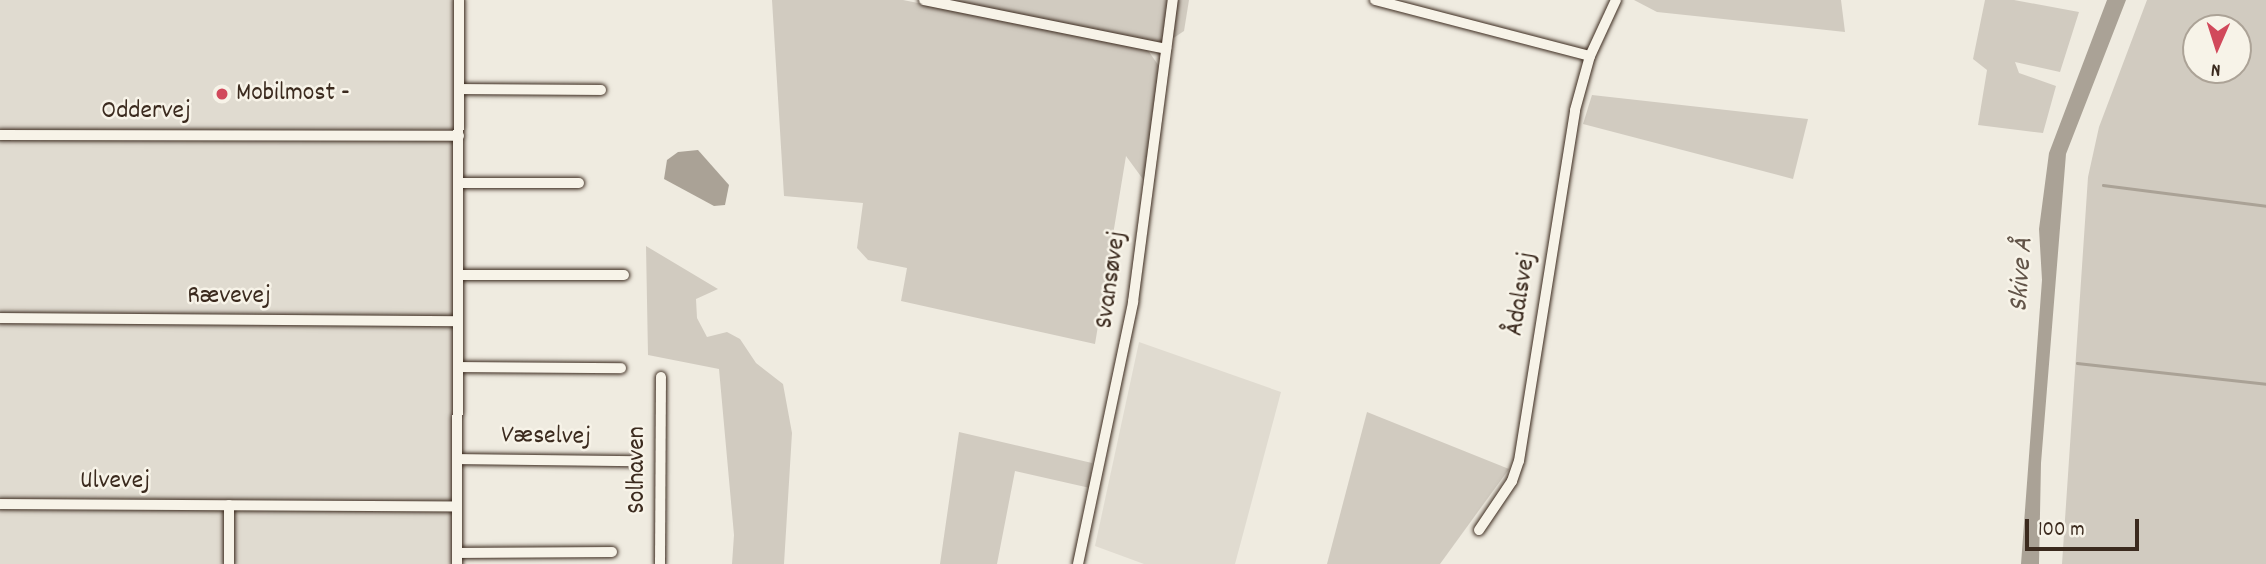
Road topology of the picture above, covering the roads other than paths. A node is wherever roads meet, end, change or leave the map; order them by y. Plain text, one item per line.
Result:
1 (459, 0) edge
2 (924, 0) edge
3 (1173, 0) edge
4 (1376, 0) edge
5 (1615, 0) edge
6 (1166, 49) junction
7 (1590, 56) junction
8 (459, 89) junction
9 (601, 90) dead end
10 (0, 135) edge
11 (459, 136) junction
12 (459, 183) junction
13 (579, 183) dead end
14 (458, 275) junction
15 (624, 275) dead end
16 (0, 318) edge
17 (458, 321) junction
18 (458, 368) junction
19 (621, 368) dead end
20 (661, 377) dead end
21 (457, 459) junction
22 (633, 461) dead end
23 (0, 504) edge
24 (229, 505) junction
25 (457, 506) junction
26 (1479, 530) dead end
27 (612, 552) dead end
28 (457, 558) edge
29 (229, 564) edge
30 (660, 564) edge
31 (1078, 564) edge

1 - 8 street
2 - 6 street
3 - 6 street, Svansøvej
4 - 7 street
5 - 7 street, Ådalsvej
6 - 31 street, Svansøvej
7 - 26 street, Ådalsvej
8 - 9 street
8 - 11 street
10 - 11 street, Oddervej
11 - 12 street
12 - 13 street
12 - 14 street
14 - 15 street
14 - 17 street
16 - 17 street, Rævevej
17 - 18 street
18 - 19 street
18 - 21 street
20 - 30 street, Solhaven
21 - 22 street, Væselvej
21 - 25 street
23 - 24 street, Ulvevej
24 - 25 street, Ulvevej
24 - 29 street
25 - 28 street
27 - 28 street

